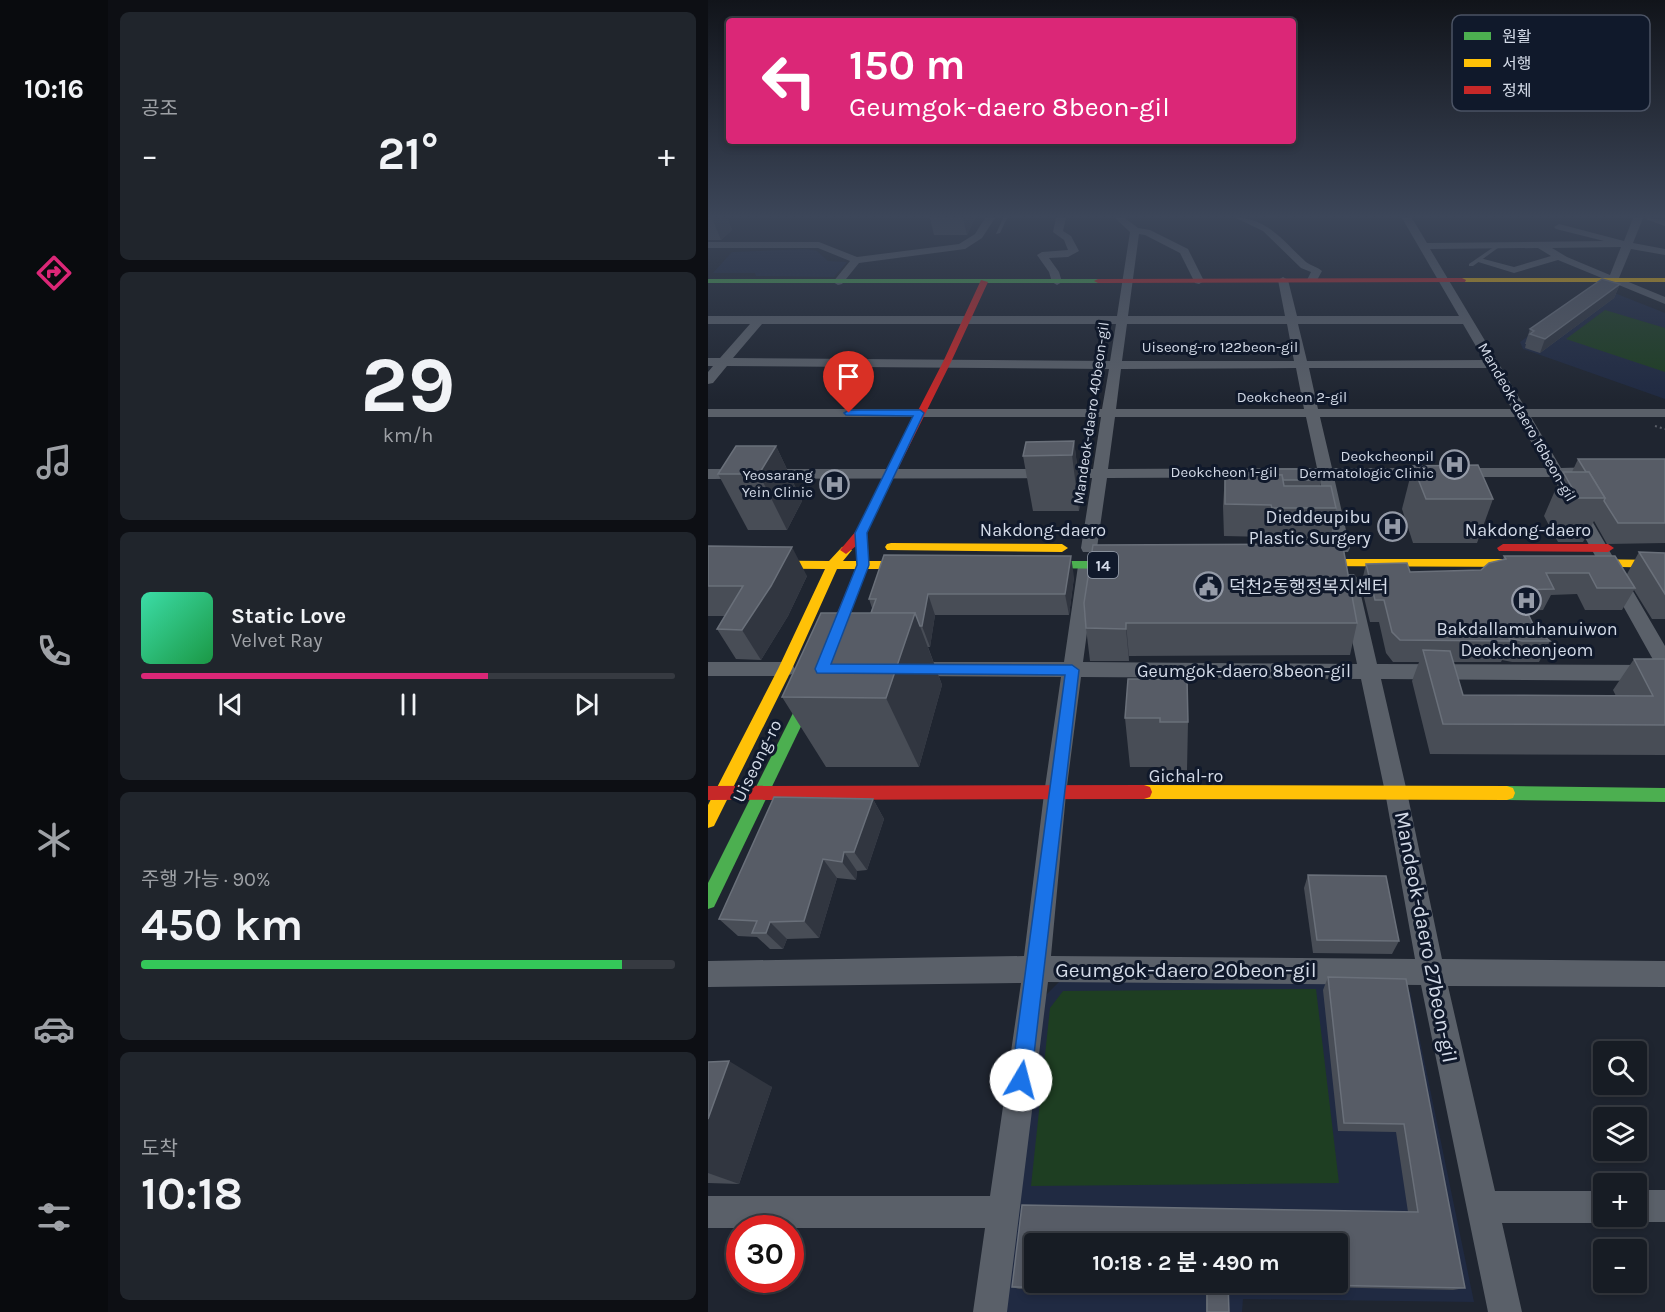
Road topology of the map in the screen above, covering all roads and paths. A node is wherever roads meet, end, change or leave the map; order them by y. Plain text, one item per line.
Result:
1 (840, 279) edge
2 (1283, 280) junction
3 (1312, 280) joint
4 (1445, 280) junction
5 (1613, 280) junction
6 (1665, 280) edge
7 (708, 281) edge
8 (1199, 281) joint
9 (838, 282) junction
10 (953, 282) junction
11 (984, 282) junction
12 (1023, 282) junction
13 (1057, 282) joint
14 (1127, 282) junction
15 (977, 297) junction
16 (1665, 301) edge
17 (708, 320) edge
18 (759, 320) junction
19 (1292, 320) junction
20 (1468, 320) junction
21 (967, 321) junction
22 (1121, 321) junction
23 (708, 362) edge
24 (723, 362) junction
25 (947, 362) junction
26 (1116, 363) junction
27 (1301, 363) junction
28 (1493, 364) junction
29 (708, 380) edge
30 (708, 413) edge
31 (920, 413) junction
32 (1109, 413) junction
33 (1312, 413) junction
34 (1522, 413) junction
35 (1665, 413) edge
36 (1325, 472) junction
37 (1556, 472) junction
38 (1610, 472) edge
39 (890, 473) junction
40 (1099, 473) junction
41 (708, 474) edge
42 (857, 542) junction
43 (825, 547) dead end
44 (1494, 548) dead end
45 (1621, 548) dead end
46 (1343, 552) junction
47 (1092, 554) junction
48 (1603, 556) junction
49 (1547, 563) edge
50 (1571, 563) edge
51 (708, 564) edge
52 (832, 564) junction
53 (1286, 564) edge
54 (1665, 564) edge
55 (863, 565) junction
56 (934, 565) edge
57 (1016, 565) edge
58 (1145, 565) edge
59 (808, 621) junction
60 (839, 623) junction
61 (800, 656) edge
62 (825, 660) edge
63 (1665, 663) edge
64 (708, 669) edge
65 (784, 669) junction
66 (894, 669) edge
67 (1072, 670) junction
68 (1370, 671) junction
69 (1665, 673) edge
70 (817, 680) edge
71 (1396, 792) junction
72 (715, 794) edge
73 (761, 794) junction
74 (1055, 795) junction
75 (1665, 795) edge
76 (708, 820) edge
77 (708, 901) edge
78 (1036, 969) junction
79 (1431, 971) junction
80 (708, 974) edge
81 (1665, 974) edge
82 (1647, 1206) edge
83 (1665, 1206) edge
84 (1482, 1207) junction
85 (1593, 1207) edge
86 (708, 1212) edge
87 (1003, 1212) junction
88 (990, 1312) edge
89 (1505, 1312) edge

1 - 9 street
2 - 3 main road
2 - 8 main road
2 - 19 street, Mandeok-daero 27beon-gil
3 - 4 main road
4 - 5 main road
4 - 20 street, Mandeok-daero 16beon-gil
5 - 6 main road
5 - 16 street
7 - 9 main road
8 - 14 main road
9 - 10 main road
10 - 11 main road
10 - 15 main road
11 - 12 main road
11 - 15 main road, Uiseong-ro
12 - 13 main road
12 - 15 main road
13 - 14 main road
14 - 22 street, Mandeok-daero 40beon-gil
15 - 21 main road, Uiseong-ro
17 - 18 street
18 - 21 street
18 - 24 street
19 - 20 street
19 - 22 street
19 - 27 street, Mandeok-daero 27beon-gil
20 - 28 street, Mandeok-daero 16beon-gil
21 - 22 street
21 - 25 main road, Uiseong-ro
22 - 26 street, Mandeok-daero 40beon-gil
23 - 24 street, Uiseong-ro 122beon-gil
24 - 25 street, Uiseong-ro 122beon-gil
24 - 29 street
25 - 26 street, Uiseong-ro 122beon-gil
25 - 31 main road, Uiseong-ro
26 - 27 street, Uiseong-ro 122beon-gil
26 - 32 street, Mandeok-daero 40beon-gil
27 - 28 street, Uiseong-ro 122beon-gil
27 - 33 street, Mandeok-daero 27beon-gil
28 - 34 street, Mandeok-daero 16beon-gil
30 - 31 street, Deokcheon 2-gil
31 - 32 street, Deokcheon 2-gil
31 - 39 main road, Uiseong-ro
32 - 33 street, Deokcheon 2-gil
32 - 40 street, Mandeok-daero 40beon-gil
33 - 34 street, Deokcheon 2-gil
33 - 36 street, Mandeok-daero 27beon-gil
34 - 35 street, Deokcheon 2-gil
34 - 37 street, Mandeok-daero 16beon-gil
36 - 37 street, Deokcheon 1-gil
36 - 40 street, Deokcheon 1-gil
36 - 46 street, Mandeok-daero 27beon-gil
37 - 38 street, Deokcheon 1-gil
37 - 48 street, Mandeok-daero 16beon-gil
39 - 40 street, Deokcheon 1-gil
39 - 41 street, Deokcheon 1-gil
39 - 42 main road, Uiseong-ro
40 - 47 street, Mandeok-daero 40beon-gil
42 - 43 main road, Nakdong-daero
42 - 47 main road, Nakdong-daero
42 - 52 main road, Uiseong-ro
42 - 55 main road, Uiseong-ro
44 - 48 main road, Nakdong-daero
45 - 48 main road, Nakdong-daero
46 - 49 main road
46 - 53 main road
46 - 68 street, Mandeok-daero 27beon-gil
47 - 57 main road, 14
47 - 58 main road, 14
47 - 67 street, Mandeok-daero 40beon-gil
48 - 50 main road
48 - 54 main road
48 - 63 street, Mandeok-daero 16beon-gil
51 - 52 main road
52 - 55 main road
52 - 59 main road, Uiseong-ro
55 - 56 main road
55 - 60 main road, Uiseong-ro
59 - 60 main road
59 - 61 main road
59 - 65 main road, Uiseong-ro
60 - 62 main road, Uiseong-ro
64 - 65 street
65 - 72 main road, Uiseong-ro
66 - 67 street, Geumgok-daero 8beon-gil
67 - 68 street, Geumgok-daero 8beon-gil
67 - 74 street, Mandeok-daero 40beon-gil
68 - 69 street, Geumgok-daero 8beon-gil
68 - 71 street, Mandeok-daero 27beon-gil
70 - 73 main road, Uiseong-ro
71 - 74 main road, Gichal-ro
71 - 75 main road, Gichal-ro
71 - 79 street, Mandeok-daero 27beon-gil
72 - 73 main road, Gichal-ro
72 - 76 main road, Uiseong-ro
73 - 74 main road, Gichal-ro
73 - 77 main road, Uiseong-ro
74 - 78 street, Mandeok-daero 40beon-gil
78 - 79 street, Geumgok-daero 20beon-gil
78 - 80 street, Geumgok-daero 20beon-gil
78 - 87 street, Mandeok-daero 40beon-gil
79 - 81 street, Geumgok-daero 20beon-gil
79 - 84 street, Mandeok-daero 27beon-gil
82 - 83 street
84 - 85 street
84 - 89 street, Mandeok-daero 27beon-gil
86 - 87 street
87 - 88 street, Mandeok-daero 40beon-gil

